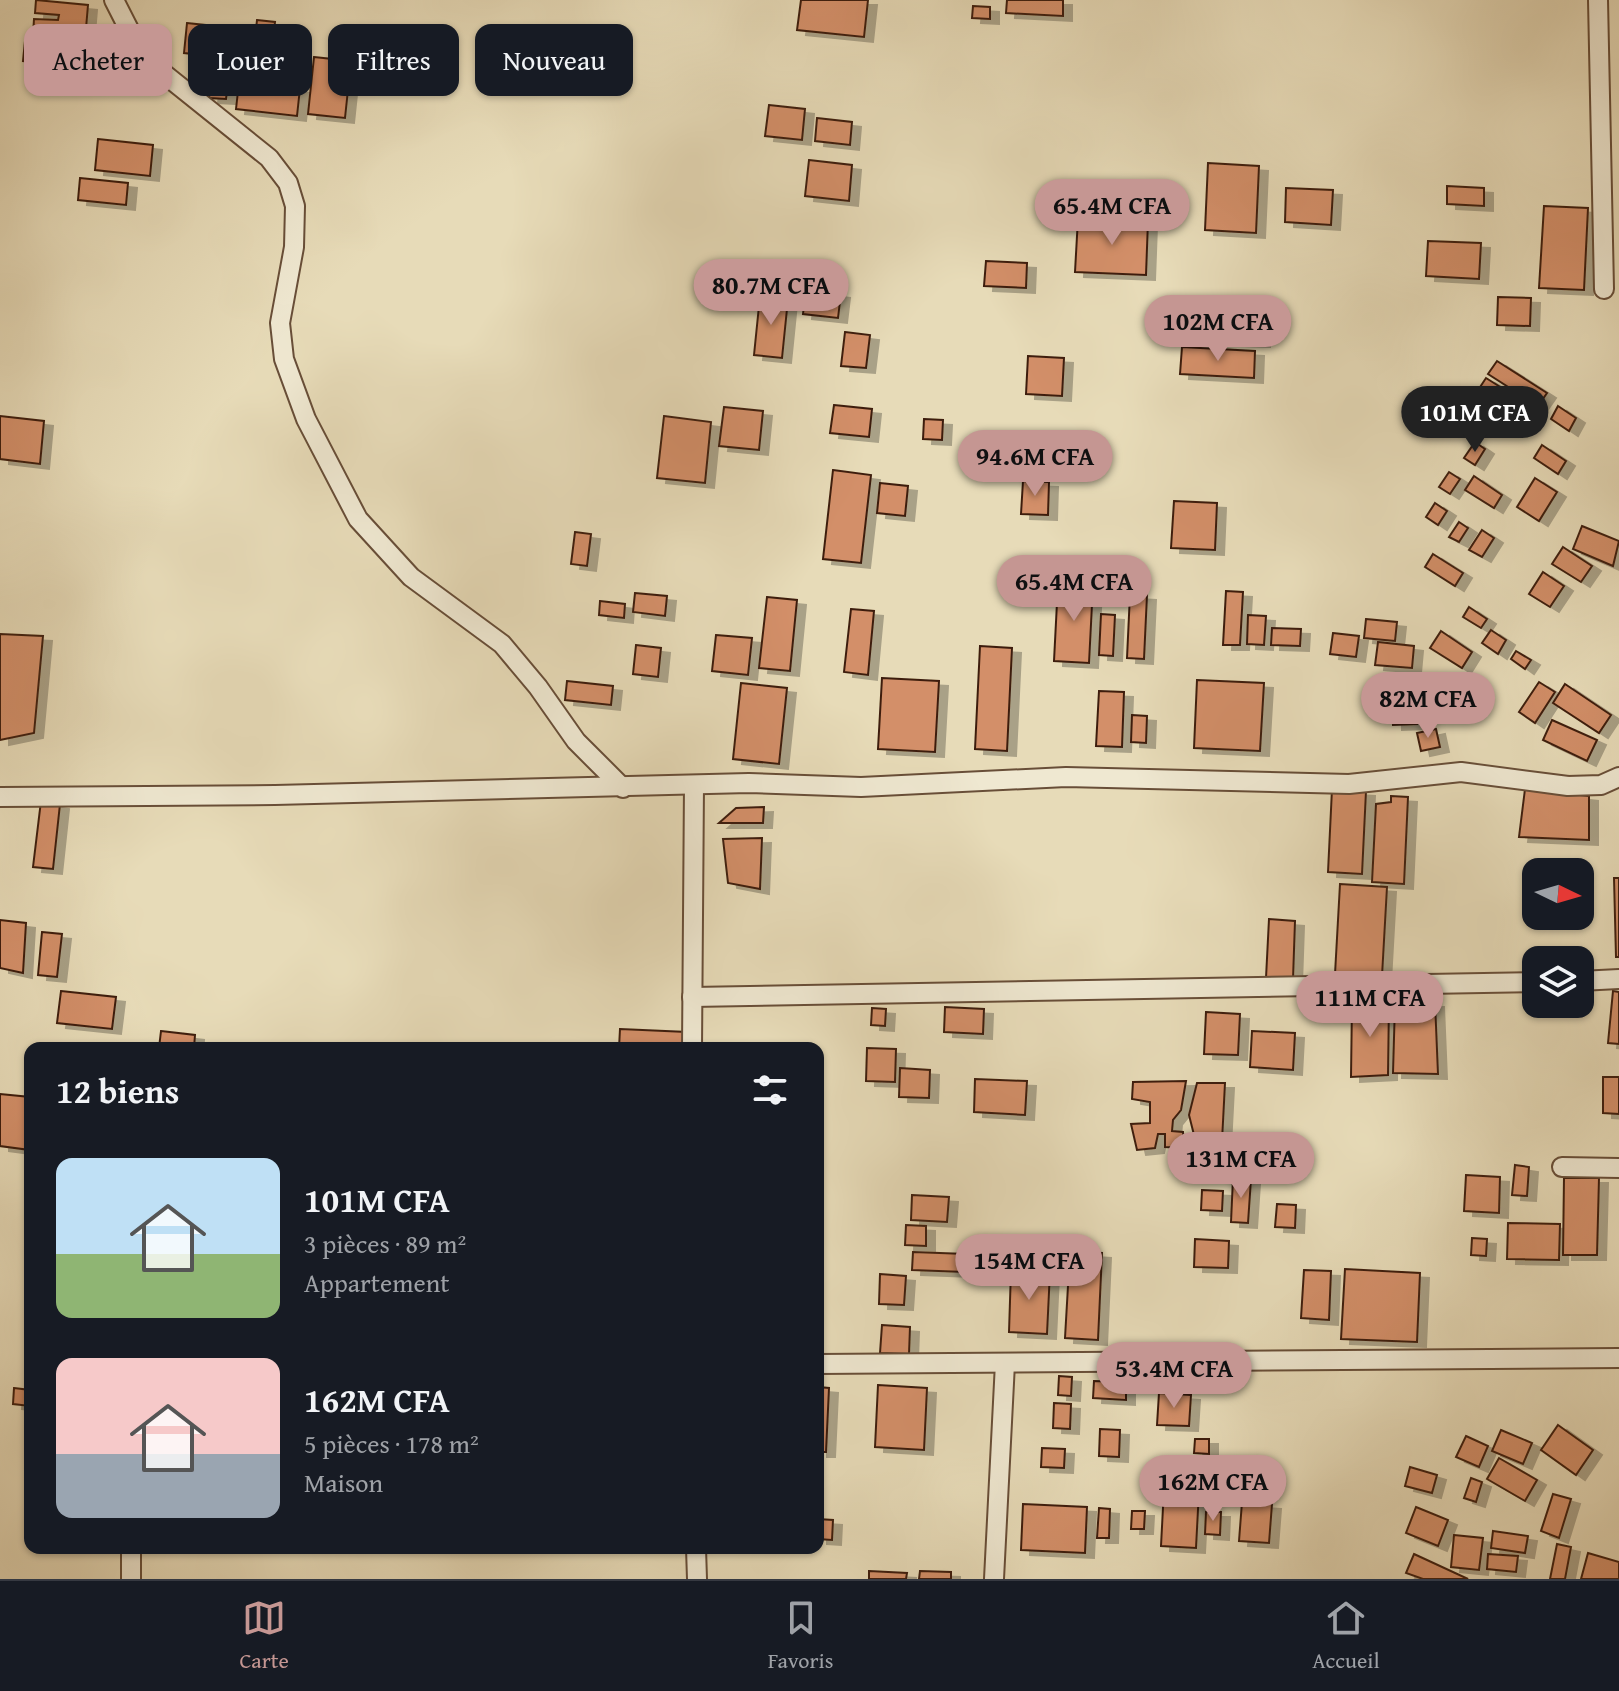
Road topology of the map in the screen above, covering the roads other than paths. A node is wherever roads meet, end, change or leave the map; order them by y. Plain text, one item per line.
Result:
1 (114, 0) edge
2 (1598, 0) edge
3 (1604, 289) dead end
4 (1619, 777) edge
5 (694, 785) junction
6 (623, 788) junction
7 (0, 797) edge
8 (1619, 979) edge
9 (1594, 980) edge
10 (1522, 982) edge
11 (692, 997) junction
12 (692, 1042) edge
13 (1562, 1167) dead end
14 (1619, 1168) edge
15 (1619, 1358) edge
16 (1005, 1363) junction
17 (824, 1364) edge
18 (131, 1554) edge
19 (696, 1554) edge
20 (131, 1579) edge
21 (697, 1579) edge
22 (994, 1579) edge

1 - 6 street
2 - 3 street
4 - 5 street
5 - 6 street
5 - 11 street
6 - 7 street
8 - 9 street
10 - 11 street
11 - 12 street
13 - 14 street
15 - 16 street
16 - 17 street
16 - 22 street
18 - 20 street
19 - 21 street

